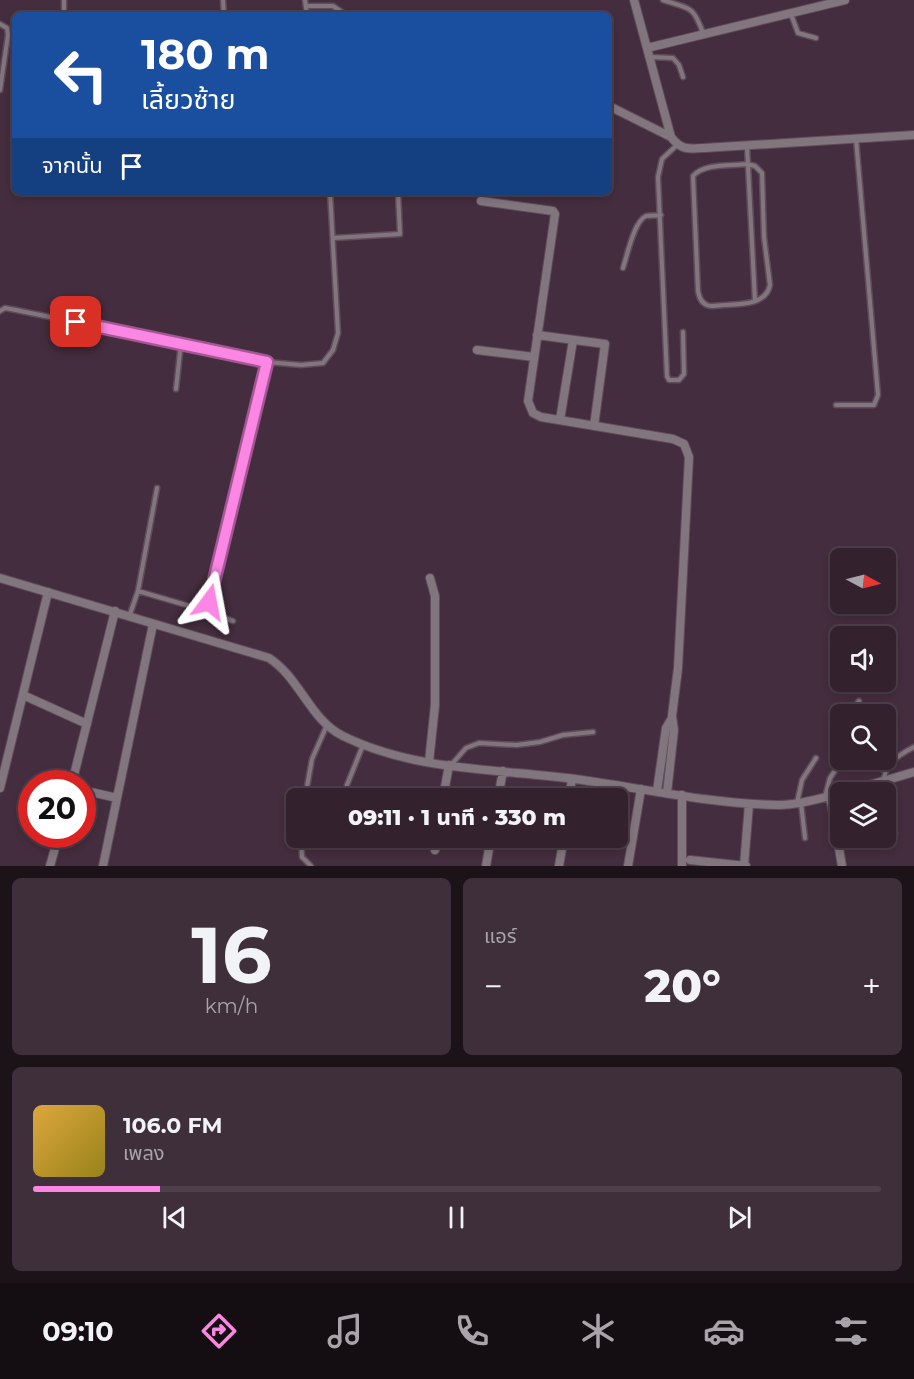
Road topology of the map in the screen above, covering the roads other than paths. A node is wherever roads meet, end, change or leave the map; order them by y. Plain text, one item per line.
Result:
1 (305, 0) edge
2 (634, 0) edge
3 (663, 0) edge
4 (846, 0) edge
5 (306, 6) junction
6 (307, 12) edge
7 (342, 12) edge
8 (791, 14) junction
9 (0, 24) edge
10 (704, 34) junction
11 (816, 38) dead end
12 (647, 48) junction
13 (650, 57) junction
14 (683, 77) dead end
15 (0, 90) edge
16 (612, 108) edge
17 (914, 135) edge
18 (671, 137) junction
19 (856, 138) junction
20 (677, 145) junction
21 (747, 146) junction
22 (747, 164) junction
23 (330, 195) edge
24 (398, 195) edge
25 (481, 201) dead end
26 (661, 215) junction
27 (333, 238) junction
28 (623, 268) dead end
29 (755, 301) junction
30 (0, 311) edge
31 (683, 332) dead end
32 (537, 335) junction
33 (573, 340) junction
34 (181, 344) junction
35 (477, 350) dead end
36 (534, 357) junction
37 (267, 362) junction
38 (176, 389) dead end
39 (836, 405) dead end
40 (560, 420) junction
41 (594, 426) junction
42 (158, 488) dead end
43 (0, 578) edge
44 (430, 578) dead end
45 (138, 591) junction
46 (48, 592) junction
47 (203, 610) junction
48 (115, 611) junction
49 (129, 617) junction
50 (233, 621) dead end
51 (153, 624) junction
52 (23, 695) junction
53 (859, 701) dead end
54 (857, 704) edge
55 (672, 716) junction
56 (87, 724) junction
57 (327, 724) junction
58 (593, 732) dead end
59 (364, 744) junction
60 (914, 747) edge
61 (816, 758) dead end
62 (429, 762) junction
63 (450, 765) junction
64 (75, 770) edge
65 (835, 770) edge
66 (503, 771) junction
67 (885, 771) joint
68 (914, 772) edge
69 (572, 779) junction
70 (882, 780) junction
71 (878, 782) edge
72 (0, 788) edge
73 (307, 788) edge
74 (346, 788) edge
75 (445, 788) edge
76 (500, 788) edge
77 (571, 788) edge
78 (641, 789) junction
79 (657, 791) junction
80 (96, 793) edge
81 (667, 793) junction
82 (682, 795) junction
83 (828, 797) junction
84 (117, 798) junction
85 (799, 803) junction
86 (749, 804) junction
87 (628, 836) edge
88 (633, 837) junction
89 (805, 838) dead end
90 (55, 848) edge
91 (302, 848) edge
92 (489, 848) edge
93 (562, 848) edge
94 (690, 860) dead end
95 (50, 866) edge
96 (103, 866) edge
97 (311, 866) edge
98 (486, 866) edge
99 (559, 866) edge
100 (628, 866) edge
101 (682, 866) edge
102 (745, 866) edge
103 (842, 866) edge

1 - 5 lane
2 - 12 street
3 - 10 lane
4 - 8 street
5 - 6 lane
5 - 7 lane
8 - 10 street
8 - 11 lane
9 - 15 lane
10 - 12 street
12 - 13 street
13 - 14 lane
13 - 18 street
16 - 18 street
17 - 19 street
18 - 20 street
19 - 21 street
19 - 39 lane
20 - 21 street
20 - 26 lane
21 - 22 lane
22 - 29 lane
22 - 29 lane
22 - 29 lane
23 - 27 lane
24 - 27 lane
25 - 32 street
26 - 28 lane
26 - 31 lane
27 - 37 lane
30 - 34 lane
32 - 33 street
32 - 36 street
33 - 40 street
33 - 41 street
34 - 37 lane
34 - 38 lane
35 - 36 street
36 - 40 street
37 - 47 lane
40 - 41 street
41 - 55 street
42 - 45 lane
43 - 46 street
44 - 62 street
45 - 47 lane
45 - 49 lane
46 - 48 street
46 - 52 street
47 - 50 lane
48 - 49 street
48 - 56 street
49 - 51 street
51 - 57 street
51 - 84 street
52 - 56 street
52 - 72 street
53 - 54 lane
55 - 79 street
55 - 81 street
56 - 64 street
57 - 59 street
57 - 73 lane
58 - 63 lane
59 - 62 street
59 - 74 lane
60 - 67 lane
61 - 85 lane
62 - 63 street
63 - 66 street
63 - 75 street
65 - 83 lane
66 - 69 street
66 - 76 street
67 - 70 lane
68 - 70 street
69 - 77 street
69 - 78 street
70 - 71 street
78 - 79 street
78 - 88 street
79 - 81 street
80 - 84 street
81 - 82 street
82 - 86 street
82 - 101 street
83 - 85 street
83 - 103 street
84 - 96 street
85 - 86 street
85 - 89 lane
86 - 102 street
87 - 88 lane
88 - 100 street
90 - 95 street
91 - 97 lane
92 - 98 street
93 - 99 street
94 - 102 street

